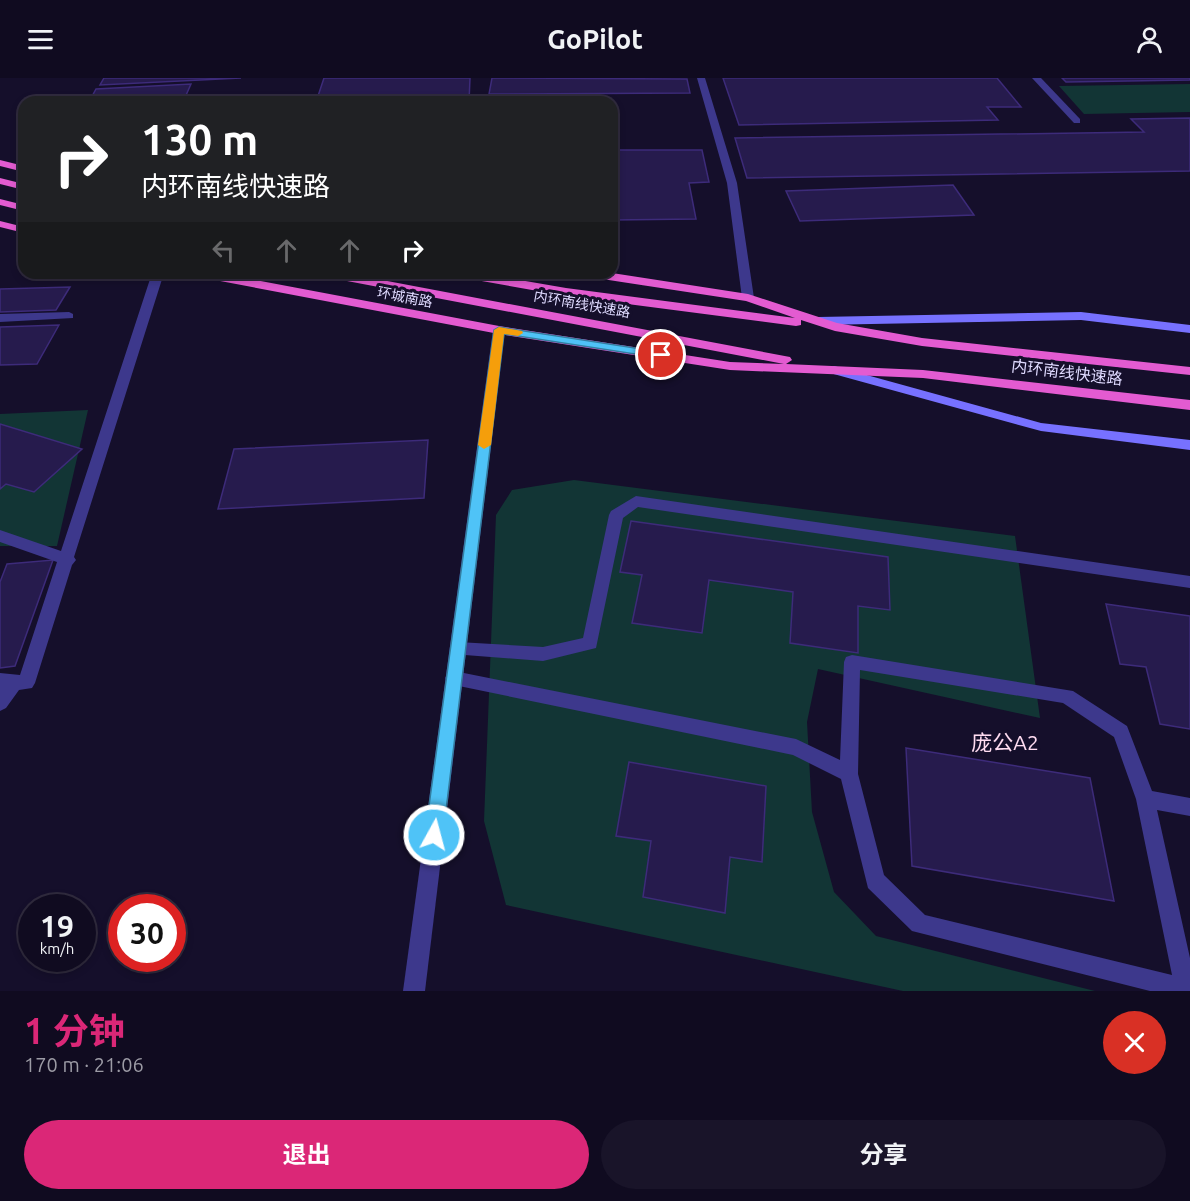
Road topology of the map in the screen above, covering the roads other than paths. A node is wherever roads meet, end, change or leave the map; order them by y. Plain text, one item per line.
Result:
1 (701, 78) edge
2 (1036, 78) edge
3 (1077, 121) dead end
4 (0, 163) edge
5 (18, 168) edge
6 (0, 181) edge
7 (18, 186) edge
8 (0, 202) edge
9 (18, 206) edge
10 (0, 224) edge
11 (18, 228) edge
12 (618, 278) edge
13 (156, 279) edge
14 (231, 279) edge
15 (358, 279) edge
16 (493, 279) edge
17 (748, 298) junction
18 (69, 316) dead end
19 (0, 318) edge
20 (818, 321) junction
21 (836, 327) junction
22 (1190, 329) edge
23 (499, 330) junction
24 (831, 369) junction
25 (1190, 371) edge
26 (1190, 405) edge
27 (1190, 445) edge
28 (0, 536) edge
29 (68, 560) junction
30 (1190, 582) edge
31 (458, 649) junction
32 (454, 678) junction
33 (8, 681) edge
34 (0, 703) edge
35 (849, 774) junction
36 (1145, 799) junction
37 (1190, 807) edge
38 (414, 991) edge

1 - 17 street
2 - 3 street
4 - 5 highway
6 - 7 highway
8 - 9 highway
10 - 11 highway
12 - 17 highway, 内环南线快速路
13 - 29 street
14 - 23 highway, 环城南路
15 - 24 highway, 内环南线快速路
16 - 21 highway, 内环南线快速路
17 - 20 highway, 内环南线快速路
18 - 19 street
20 - 21 highway, 内环南线快速路
20 - 22 main road
21 - 25 highway, 内环南线快速路
23 - 24 highway, 内环南线快速路
23 - 31 street
24 - 26 highway, 内环南线快速路
24 - 27 main road
28 - 29 street
29 - 33 street
30 - 31 street
31 - 32 street
32 - 35 street
32 - 38 street
33 - 34 street
35 - 36 street
35 - 36 street
36 - 37 street

